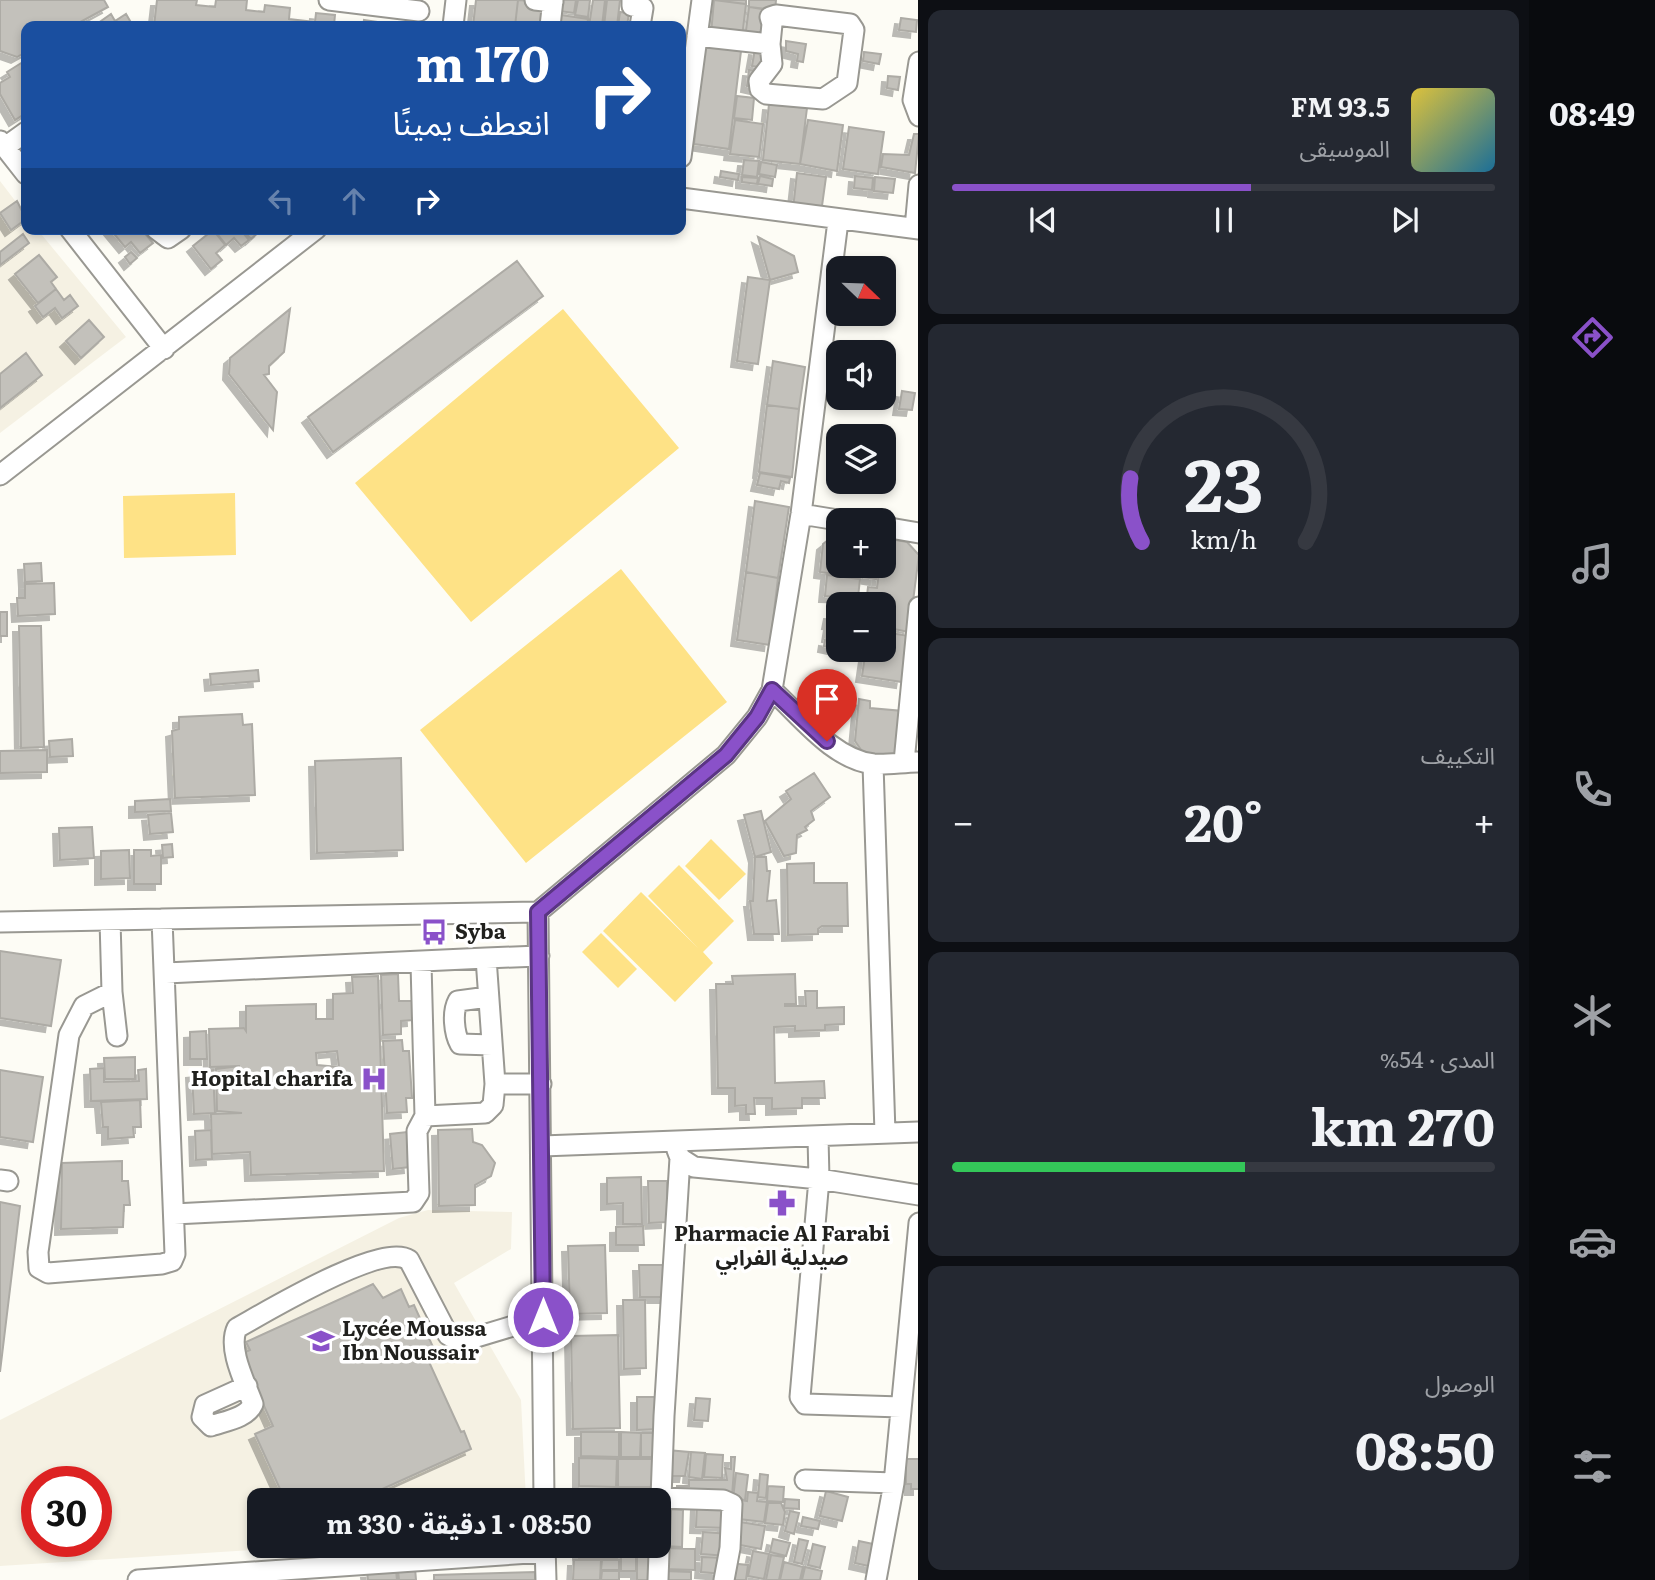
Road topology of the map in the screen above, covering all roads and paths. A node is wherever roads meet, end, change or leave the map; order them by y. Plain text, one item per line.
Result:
1 (329, 0) edge
2 (456, 0) edge
3 (632, 0) edge
4 (702, 0) edge
5 (547, 1) edge
6 (419, 13) edge
7 (454, 21) edge
8 (549, 21) edge
9 (641, 21) edge
10 (697, 36) junction
11 (770, 44) junction
12 (918, 62) edge
13 (918, 116) edge
14 (686, 119) edge
15 (21, 134) edge
16 (2, 144) edge
17 (21, 168) edge
18 (918, 185) edge
19 (686, 199) edge
20 (838, 220) junction
21 (917, 229) edge
22 (75, 235) edge
23 (308, 235) edge
24 (164, 349) junction
25 (0, 475) edge
26 (802, 514) junction
27 (826, 518) edge
28 (896, 529) edge
29 (918, 533) edge
30 (918, 607) edge
31 (915, 661) edge
32 (772, 690) junction
33 (911, 762) edge
34 (873, 764) junction
35 (538, 912) junction
36 (162, 919) junction
37 (110, 920) junction
38 (0, 922) edge
39 (539, 956) junction
40 (486, 958) junction
41 (421, 963) junction
42 (166, 973) junction
43 (112, 992) junction
44 (488, 997) junction
45 (117, 1037) dead end
46 (492, 1045) junction
47 (495, 1084) junction
48 (541, 1084) junction
49 (425, 1116) junction
50 (918, 1132) edge
51 (885, 1133) junction
52 (818, 1137) junction
53 (674, 1139) junction
54 (542, 1146) junction
55 (680, 1158) junction
56 (820, 1179) junction
57 (918, 1195) edge
58 (174, 1214) junction
59 (918, 1223) edge
60 (543, 1317) junction
61 (247, 1386) dead end
62 (907, 1416) edge
63 (805, 1480) dead end
64 (894, 1483) junction
65 (544, 1488) edge
66 (662, 1488) edge
67 (671, 1498) edge
68 (473, 1558) edge
69 (545, 1558) edge
70 (659, 1558) edge
71 (365, 1573) edge
72 (258, 1576) edge
73 (138, 1580) edge
74 (546, 1580) edge
75 (658, 1580) edge
76 (724, 1580) edge
77 (876, 1580) edge

1 - 6 street
2 - 7 street
3 - 9 street
4 - 10 street
5 - 8 street
10 - 11 street
10 - 14 street
11 - 11 street
12 - 13 street
15 - 16 street
16 - 17 street
18 - 21 street
19 - 20 street
20 - 21 street
20 - 26 street
22 - 24 street
23 - 24 street
24 - 25 street
26 - 27 street
26 - 32 street
28 - 29 street
30 - 31 street
31 - 33 street
32 - 34 street
32 - 35 street
33 - 34 street
34 - 51 street
35 - 36 street
35 - 39 street
36 - 37 street
36 - 42 street
37 - 38 street
37 - 43 street
39 - 40 street
39 - 48 street
40 - 41 street
40 - 44 street
41 - 42 street
41 - 49 street
42 - 58 street
43 - 45 street
43 - 58 street
44 - 46 street
44 - 46 street
46 - 47 street
47 - 48 street
47 - 49 street
48 - 54 street
49 - 58 street
50 - 51 street
51 - 52 street
52 - 53 street
52 - 56 street
53 - 54 street
53 - 55 street
54 - 60 street
55 - 56 street
55 - 66 street
56 - 57 street
56 - 62 street
59 - 62 street
60 - 61 street
60 - 65 street
62 - 64 street
63 - 64 street
64 - 77 street
67 - 76 street
68 - 71 street
69 - 74 street
70 - 75 street
71 - 72 street
72 - 73 street

